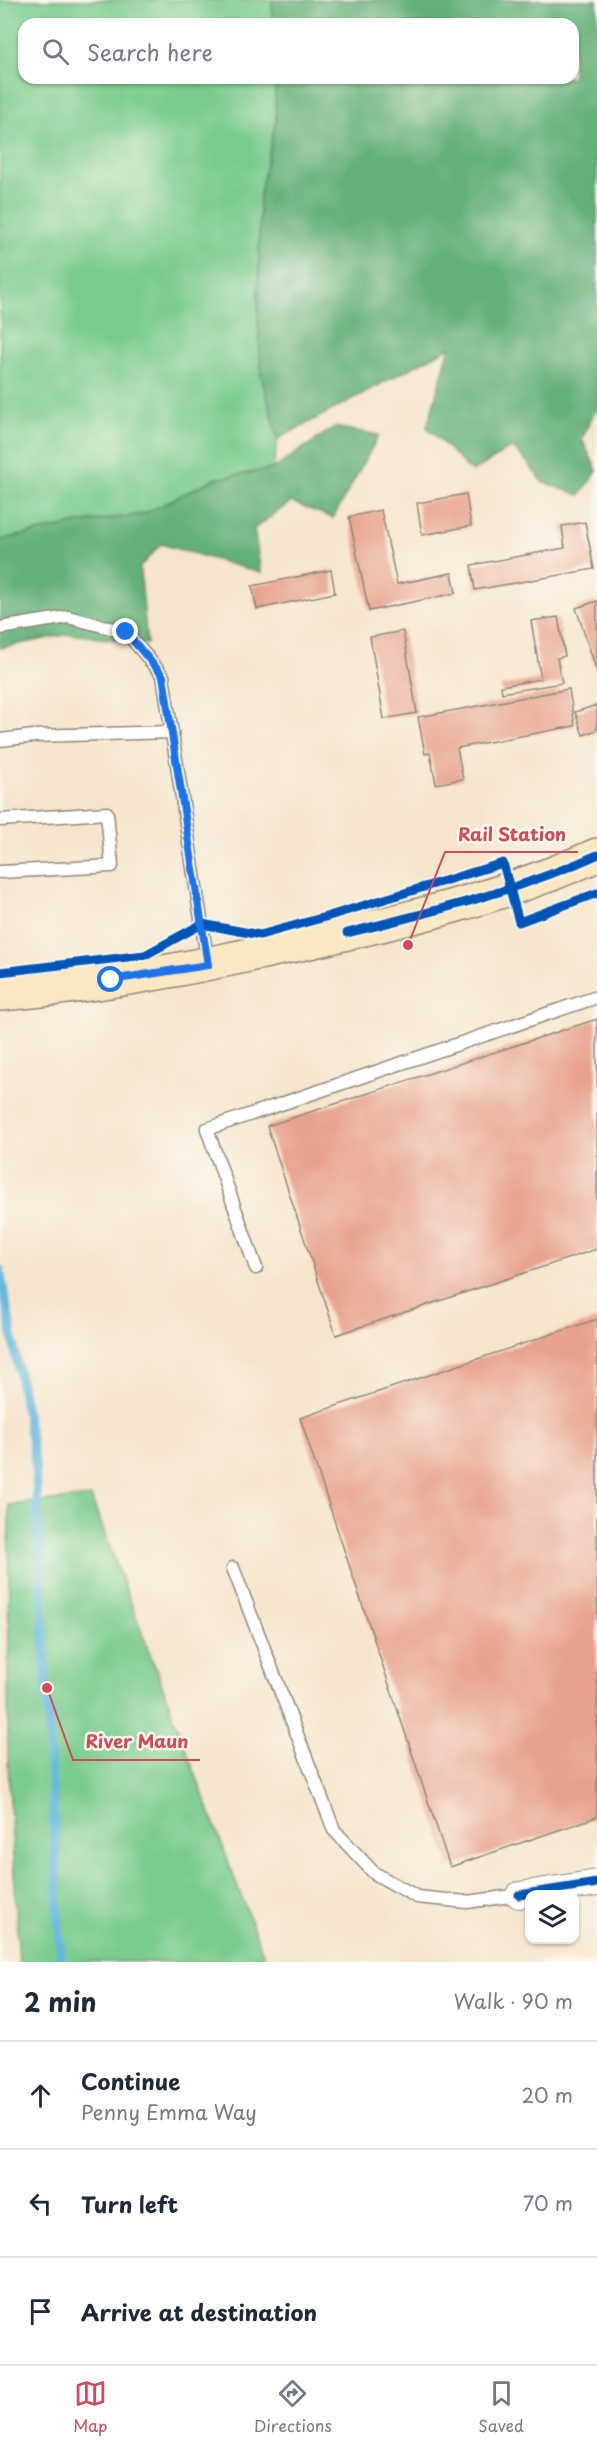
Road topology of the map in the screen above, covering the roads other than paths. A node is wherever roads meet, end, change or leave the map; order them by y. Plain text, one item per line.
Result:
1 (0, 628) edge
2 (172, 732) junction
3 (0, 740) edge
4 (0, 820) edge
5 (597, 855) edge
6 (0, 872) edge
7 (208, 965) junction
8 (0, 994) edge
9 (597, 997) edge
10 (256, 1268) dead end
11 (233, 1568) dead end
12 (597, 1883) edge
13 (519, 1895) joint

1 - 2 lane
2 - 3 lane
2 - 7 lane
4 - 6 lane
5 - 7 main road
7 - 8 main road
9 - 10 lane
11 - 13 lane
12 - 13 street

